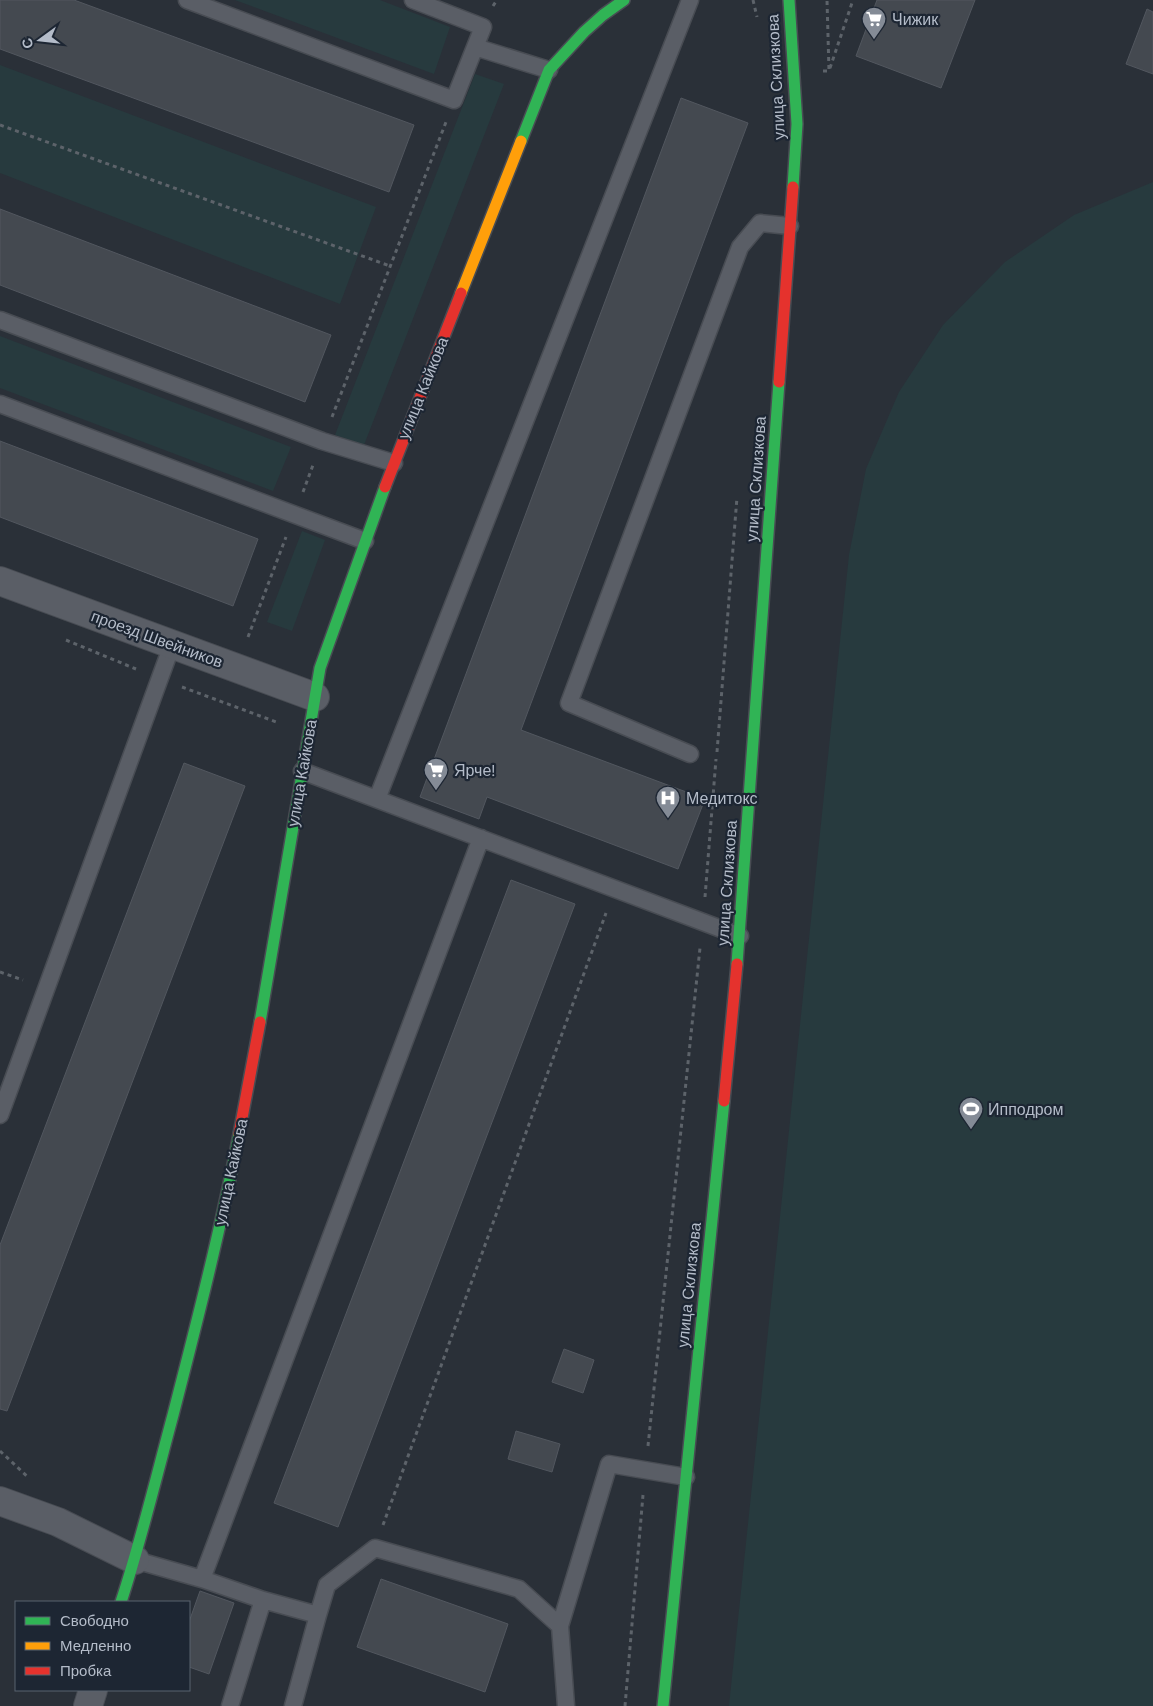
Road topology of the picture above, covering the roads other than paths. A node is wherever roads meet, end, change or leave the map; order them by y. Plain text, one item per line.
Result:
1 (187, 0) edge
2 (413, 0) edge
3 (624, 0) edge
4 (690, 0) edge
5 (789, 0) edge
6 (475, 47) junction
7 (549, 70) junction
8 (790, 226) junction
9 (0, 320) edge
10 (0, 404) edge
11 (394, 463) junction
12 (365, 541) junction
13 (0, 581) edge
14 (172, 645) junction
15 (315, 697) junction
16 (690, 754) dead end
17 (302, 771) junction
18 (377, 799) junction
19 (481, 838) junction
20 (740, 936) junction
21 (0, 1115) edge
22 (686, 1477) junction
23 (0, 1501) edge
24 (135, 1560) junction
25 (202, 1578) junction
26 (263, 1600) junction
27 (121, 1601) edge
28 (318, 1615) junction
29 (560, 1626) junction
30 (93, 1691) edge
31 (88, 1706) edge
32 (230, 1706) edge
33 (293, 1706) edge
34 (566, 1706) edge
35 (663, 1706) edge

1 - 6 lane
2 - 6 lane
3 - 7 street, улица Кайкова
4 - 18 lane
5 - 8 street, улица Склизкова
6 - 7 lane
7 - 11 street, улица Кайкова
8 - 16 lane
8 - 20 street, улица Склизкова
9 - 11 lane
10 - 12 lane
11 - 12 street, улица Кайкова
12 - 15 street, улица Кайкова
13 - 14 street, проезд Швейников
14 - 15 street, проезд Швейников
14 - 21 lane
15 - 17 street, улица Кайкова
17 - 18 lane
17 - 24 street, улица Кайкова
18 - 19 lane
19 - 20 lane
19 - 25 lane
20 - 22 street, улица Склизкова
22 - 29 lane
22 - 35 street, улица Склизкова
23 - 24 street
24 - 25 lane
24 - 27 street, улица Кайкова
25 - 26 lane
26 - 28 lane
26 - 32 lane
28 - 29 lane
28 - 33 lane
29 - 34 lane
30 - 31 street

